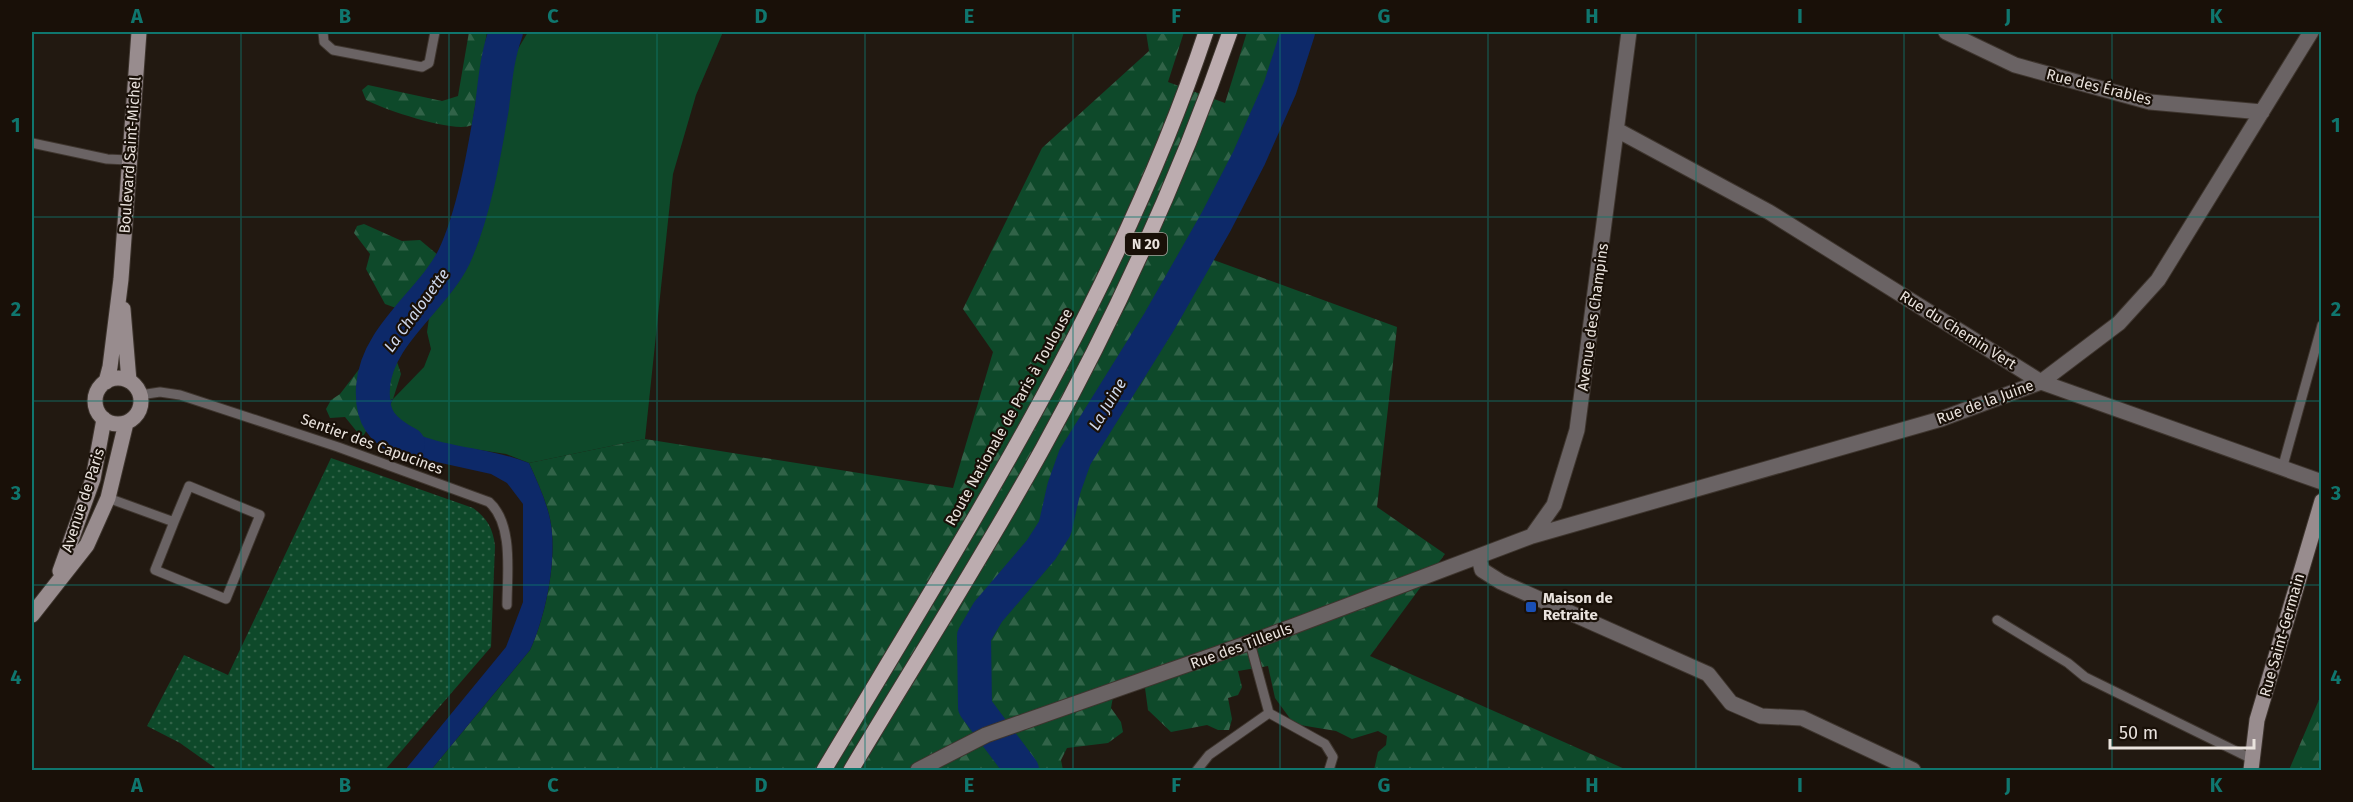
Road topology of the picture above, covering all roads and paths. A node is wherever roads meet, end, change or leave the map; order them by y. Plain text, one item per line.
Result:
1 (139, 32) edge
2 (323, 32) edge
3 (435, 32) edge
4 (1206, 32) edge
5 (1230, 32) edge
6 (1629, 32) edge
7 (1946, 32) edge
8 (2311, 32) edge
9 (2262, 112) junction
10 (1617, 130) junction
11 (32, 143) edge
12 (129, 160) junction
13 (121, 279) junction
14 (2322, 325) edge
15 (129, 381) junction
16 (106, 382) junction
17 (2041, 382) junction
18 (141, 395) junction
19 (104, 419) junction
20 (126, 423) junction
21 (2282, 469) junction
22 (93, 479) junction
23 (2322, 482) edge
24 (108, 498) junction
25 (2322, 501) edge
26 (174, 522) junction
27 (1532, 536) junction
28 (1479, 558) junction
29 (57, 579) junction
30 (507, 605) dead end
31 (32, 615) edge
32 (1998, 620) dead end
33 (1250, 643) junction
34 (1269, 713) junction
35 (2252, 765) edge
36 (824, 771) edge
37 (851, 771) edge
38 (918, 771) edge
39 (1197, 771) edge
40 (1329, 771) edge
41 (1913, 771) edge

1 - 12 main road, Boulevard Saint-Michel
2 - 3 lane
4 - 36 main road, Route Nationale de Paris à Toulouse / N 20
5 - 37 main road, N 20
6 - 10 street, Avenue des Champins
7 - 9 street, Rue des Érables
8 - 9 street, Rue de la Juine
9 - 17 street, Rue de la Juine
10 - 17 street, Rue du Chemin Vert
10 - 27 street, Avenue des Champins
11 - 12 lane
12 - 13 main road, Boulevard Saint-Michel
13 - 15 main road, Boulevard Saint-Michel
13 - 16 main road, Boulevard Saint-Michel
14 - 21 lane
15 - 16 main road
15 - 18 main road
16 - 19 main road
17 - 21 street, Rue du Chemin Vert
17 - 27 street, Rue de la Juine
18 - 20 main road
18 - 30 lane, Sentier des Capucines
19 - 20 main road
19 - 22 main road, Avenue de Paris
20 - 24 main road, Avenue de Paris
21 - 23 street, Rue du Chemin Vert
22 - 24 main road
22 - 29 main road, Avenue de Paris
24 - 26 lane
24 - 29 main road, Avenue de Paris
25 - 35 main road, Rue Saint-Germain
26 - 26 lane
27 - 28 street
28 - 33 street, Rue des Tilleuls
28 - 41 street
29 - 31 main road, Avenue de Paris
32 - 35 lane
33 - 34 lane
33 - 38 street, Rue des Tilleuls
34 - 39 lane
34 - 40 lane

